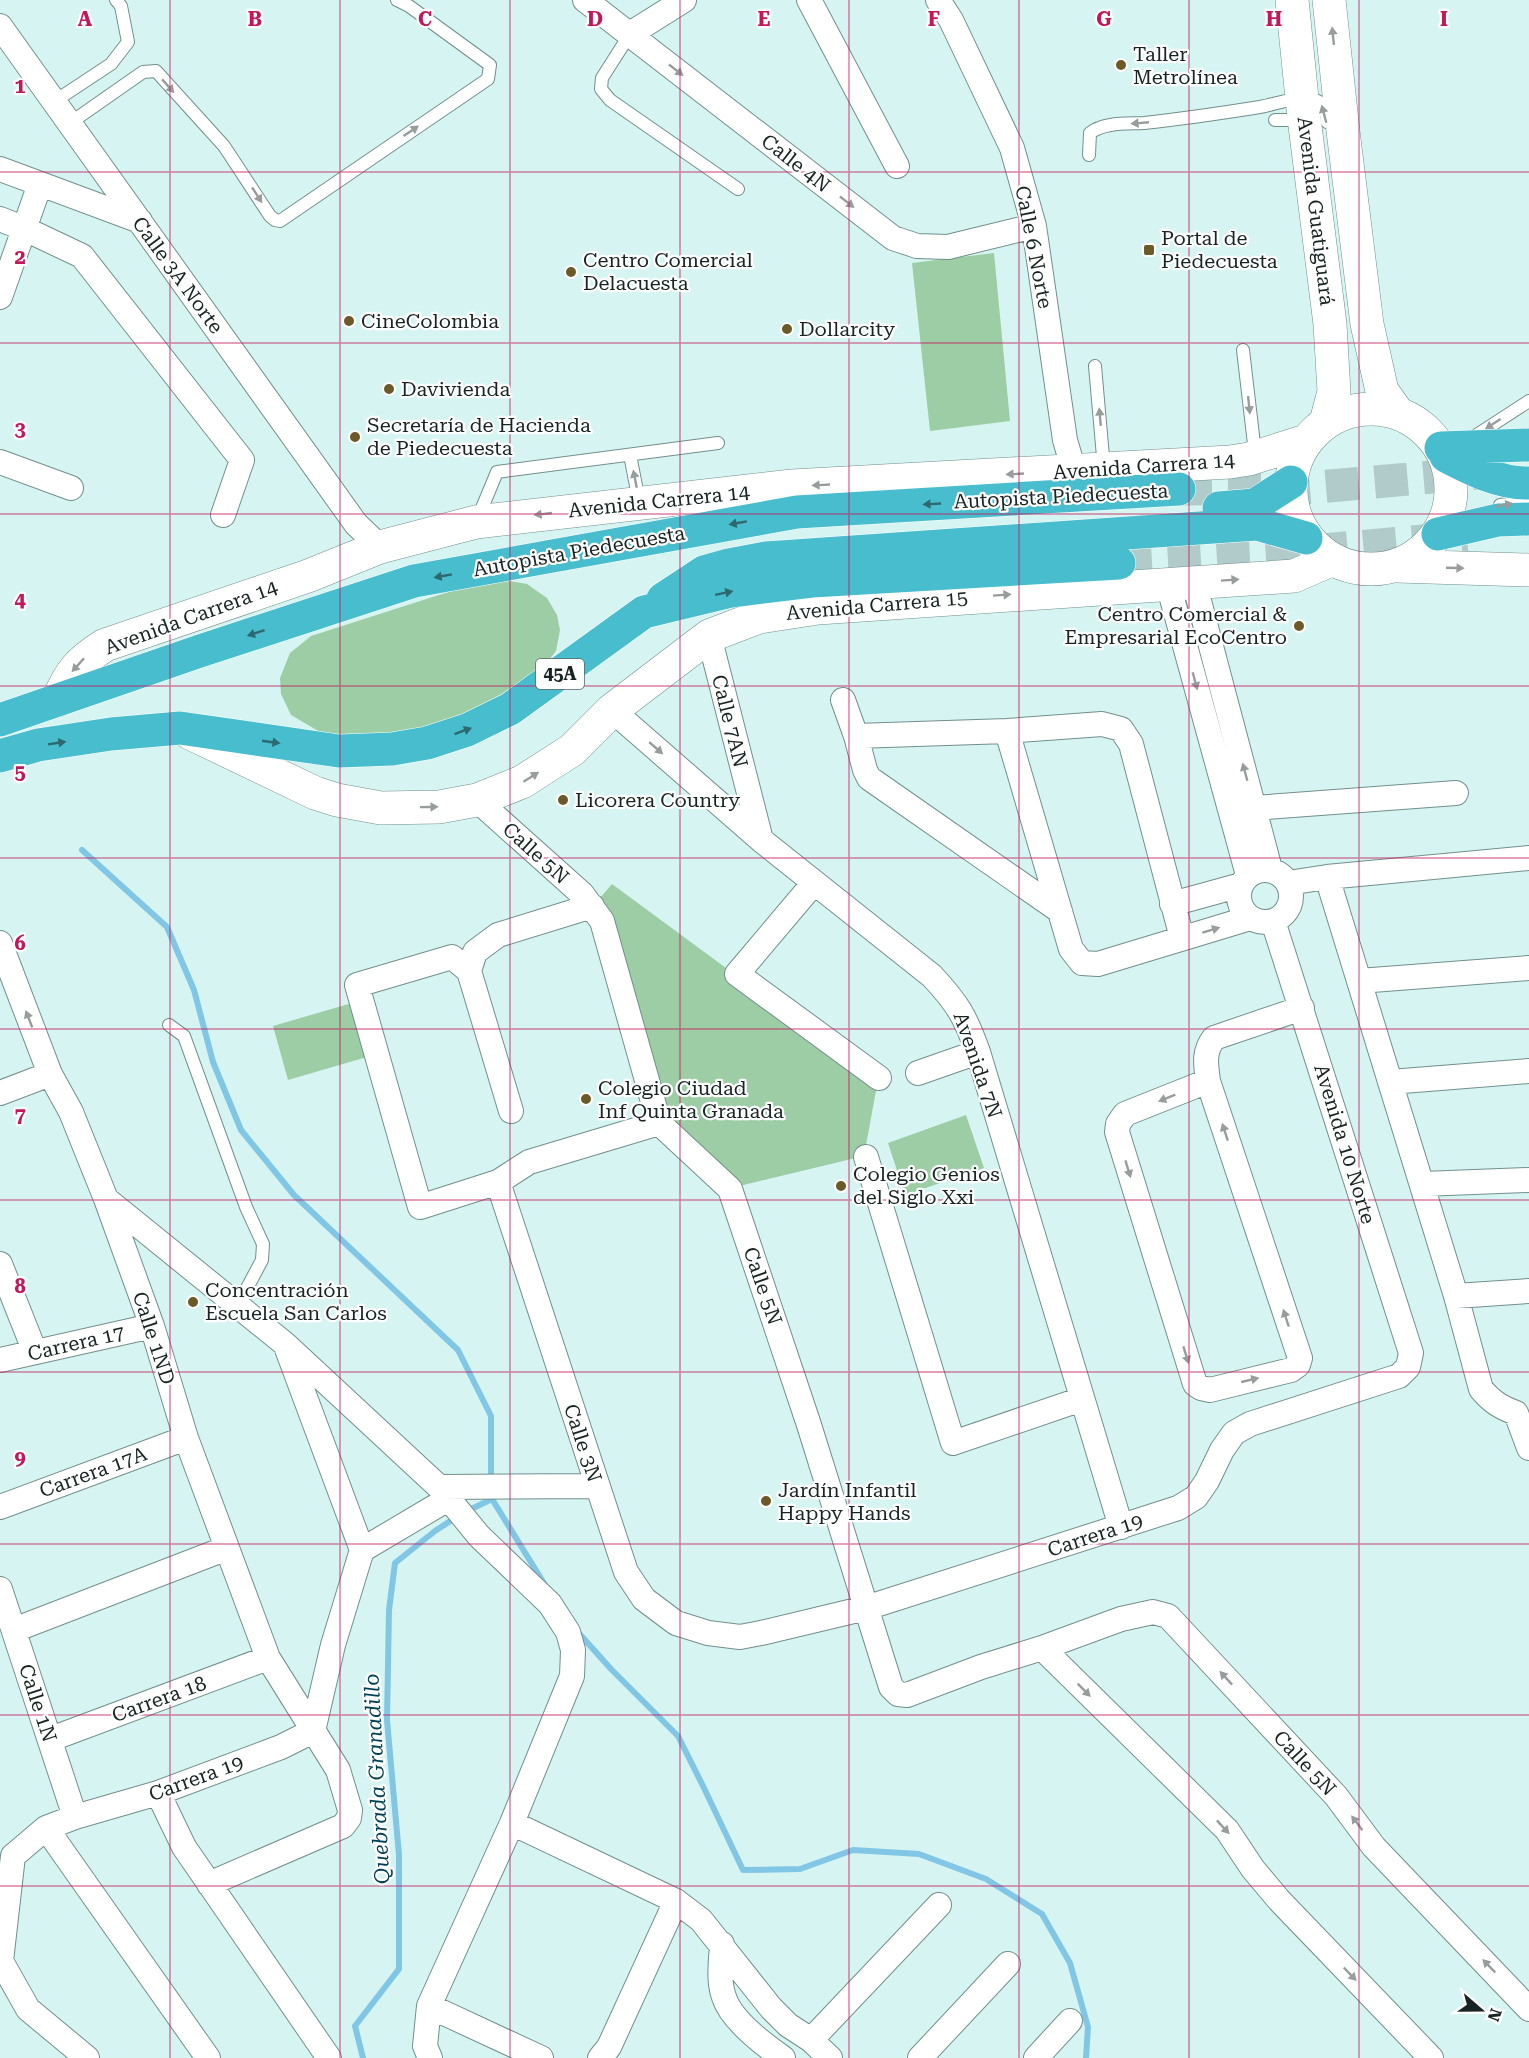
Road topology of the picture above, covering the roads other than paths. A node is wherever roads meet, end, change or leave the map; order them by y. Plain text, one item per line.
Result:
1 (116, 0) edge
2 (397, 0) edge
3 (585, 0) edge
4 (684, 0) edge
5 (809, 0) edge
6 (938, 0) edge
7 (1292, 0) edge
8 (1329, 0) edge
9 (0, 26) edge
10 (630, 34) junction
11 (54, 101) junction
12 (70, 123) junction
13 (1306, 123) junction
14 (1089, 155) dead end
15 (897, 166) dead end
16 (0, 168) edge
17 (40, 184) junction
18 (738, 189) dead end
19 (0, 219) edge
20 (140, 221) junction
21 (1034, 226) junction
22 (25, 229) junction
23 (0, 297) edge
24 (1243, 350) dead end
25 (1095, 366) dead end
26 (1529, 401) edge
27 (1385, 405) junction
28 (1328, 420) junction
29 (718, 443) dead end
30 (1529, 445) edge
31 (630, 455) junction
32 (1448, 455) junction
33 (1249, 459) junction
34 (0, 462) edge
35 (1073, 463) junction
36 (1291, 482) junction
37 (1529, 483) edge
38 (71, 488) dead end
39 (1179, 489) tunnel mouth
40 (1529, 494) edge
41 (1529, 502) edge
42 (639, 504) junction
43 (223, 515) dead end
44 (476, 522) junction
45 (1524, 528) edge
46 (1439, 531) junction
47 (1306, 538) junction
48 (365, 542) junction
49 (622, 544) junction
50 (1331, 560) junction
51 (1119, 563) tunnel mouth
52 (1397, 566) junction
53 (1529, 570) edge
54 (1181, 583) junction
55 (369, 596) junction
56 (644, 612) junction
57 (709, 636) junction
58 (58, 700) junction
59 (843, 700) dead end
60 (612, 710) junction
61 (0, 720) edge
62 (180, 728) junction
63 (1007, 731) junction
64 (856, 736) junction
65 (0, 756) edge
66 (1455, 792) dead end
67 (477, 800) junction
68 (1254, 808) junction
69 (761, 840) junction
70 (1529, 858) edge
71 (1327, 877) junction
72 (1262, 878) junction
73 (813, 884) junction
74 (1172, 904) junction
75 (592, 906) junction
76 (1060, 911) junction
77 (1262, 919) junction
78 (1182, 938) junction
79 (0, 943) edge
80 (1529, 968) edge
81 (469, 971) junction
82 (1359, 981) junction
83 (1302, 1008) junction
84 (170, 1025) dead end
85 (978, 1052) junction
86 (1529, 1071) edge
87 (918, 1073) dead end
88 (50, 1074) junction
89 (879, 1078) dead end
90 (1208, 1082) junction
91 (1390, 1082) junction
92 (0, 1093) edge
93 (512, 1111) dead end
94 (659, 1123) junction
95 (866, 1157) dead end
96 (1529, 1180) edge
97 (498, 1182) junction
98 (1422, 1185) junction
99 (106, 1199) junction
100 (0, 1264) edge
101 (1529, 1291) edge
102 (1456, 1296) junction
103 (238, 1305) junction
104 (152, 1326) junction
105 (285, 1344) junction
106 (35, 1352) junction
107 (0, 1360) edge
108 (1408, 1367) joint
109 (1082, 1399) junction
110 (1523, 1412) edge
111 (186, 1438) junction
112 (1529, 1449) edge
113 (597, 1486) junction
114 (447, 1497) junction
115 (0, 1507) edge
116 (1121, 1527) junction
117 (227, 1548) junction
118 (362, 1550) junction
119 (0, 1589) edge
120 (866, 1608) junction
121 (14, 1629) junction
122 (740, 1637) joint
123 (1042, 1648) junction
124 (268, 1658) junction
125 (313, 1731) junction
126 (51, 1740) junction
127 (158, 1793) junction
128 (75, 1817) junction
129 (512, 1823) junction
130 (46, 1828) junction
131 (209, 1884) junction
132 (676, 1900) junction
133 (939, 1905) dead end
134 (722, 1944) junction
135 (1008, 1964) dead end
136 (429, 2006) junction
137 (1529, 2009) edge
138 (1070, 2021) dead end
139 (811, 2040) junction
140 (774, 2056) edge
141 (87, 2058) edge
142 (208, 2058) edge
143 (329, 2058) edge
144 (430, 2058) edge
145 (542, 2058) edge
146 (600, 2058) edge
147 (830, 2058) edge
148 (920, 2058) edge
149 (1036, 2058) edge
150 (1431, 2058) edge

1 - 11 lane
12 -> 2 lane
3 - 10 street, Calle 4N
4 - 10 street
5 - 15 street
6 - 21 street, Calle 6 Norte
7 - 13 street, Avenida Guatiguará
27 -> 8 street, Avenida Guatiguará
9 - 11 street, Calle 3A Norte
10 - 18 lane
10 -> 21 street, Calle 4N
11 - 12 street, Calle 3A Norte
12 - 20 street, Calle 3A Norte
13 -> 14 lane
13 - 28 street, Avenida Guatiguará
16 - 17 street
17 - 20 street
17 - 22 street
19 - 22 street
20 - 48 street, Calle 3A Norte
21 - 35 street, Calle 6 Norte
22 - 23 street
22 - 43 street
24 -> 33 lane
35 -> 25 lane
26 -> 32 lane
27 - 28 street
27 - 32 street
28 - 33 street, Avenida Carrera 14
28 - 36 street
29 - 31 lane
30 - 32 highway
42 -> 31 lane
31 - 44 lane
32 - 37 highway
32 - 40 lane
32 - 46 street
33 - 35 street, Avenida Carrera 14
34 - 38 street
35 -> 42 street, Avenida Carrera 14
36 - 47 street
36 - 49 highway
39 -> 49 highway, Autopista Piedecuesta
46 -> 41 lane
42 -> 44 street, Avenida Carrera 14
44 - 48 street, Avenida Carrera 14
45 - 46 highway
46 - 52 street
47 - 50 street
47 - 56 highway
48 - 55 street, Calle 3A Norte
48 -> 58 street, Avenida Carrera 14
49 -> 55 highway, Autopista Piedecuesta
50 - 52 street
54 -> 50 street, Avenida Carrera 15
56 -> 51 highway, 45A
52 -> 53 street
57 -> 54 street, Avenida Carrera 15
68 -> 54 street
54 -> 72 street
55 -> 58 highway, Autopista Piedecuesta
62 -> 56 highway, 45A
57 - 60 street, Avenida Carrera 15
57 - 69 street, Calle 7AN
58 - 61 highway, Autopista Piedecuesta
59 - 64 street
67 -> 60 street, Avenida Carrera 15
60 -> 69 street, Avenida 7N
65 -> 62 highway, 45A
62 -> 67 street, Avenida Carrera 15
63 - 64 street
63 - 74 street
63 - 76 street
64 - 76 street
66 - 68 street
67 - 75 street, Calle 5N
68 - 72 street
69 - 73 street, Avenida 7N
70 - 71 street
71 - 72 street
71 - 82 street
72 - 74 street
72 - 77 street
72 - 77 street
73 - 85 street, Avenida 7N
73 - 89 street
74 - 78 street
75 - 81 street
75 - 94 street, Calle 5N
76 - 78 street
78 -> 77 street
77 - 83 street, Avenida 10 Norte
88 -> 79 street, Calle 1ND
80 - 82 street
81 - 93 street
81 - 97 street
82 - 91 street
83 - 90 street
83 - 108 street, Avenida 10 Norte
84 - 103 lane
85 - 87 street
85 - 109 street, Avenida 7N
86 - 91 street
88 - 92 street
88 - 99 street, Calle 1ND
90 -> 90 street
91 - 98 street
94 - 97 street
94 - 120 street, Calle 5N
95 - 109 street
96 - 98 street
97 - 113 street, Calle 3N
98 - 102 street
99 - 103 street
99 - 104 street, Calle 1ND
100 - 106 street
101 - 102 street
102 - 110 street
103 - 105 street
104 - 106 street, Carrera 17
104 - 111 street, Calle 1ND
105 - 114 street
105 - 118 street
106 - 107 street, Carrera 17
108 - 116 street, Carrera 19
109 - 116 street, Avenida 7N
110 - 112 street
111 - 115 street, Carrera 17A
111 - 117 street, Calle 1ND
113 - 114 street
113 - 122 street, Calle 3N
114 - 118 street
114 - 129 street
116 - 120 street, Carrera 19
117 - 121 street
117 - 124 street, Calle 1ND
118 - 125 street
119 - 121 street, Calle 1N
120 - 122 street, Carrera 19
120 - 123 street, Calle 5N
121 - 126 street, Calle 1N
137 -> 123 street, Calle 5N
123 -> 150 street
124 - 125 street, Calle 1ND
124 - 126 street, Carrera 18
125 - 127 street, Carrera 19
125 - 131 street, Calle 1ND
126 - 128 street, Calle 1N
127 - 128 street, Carrera 19
127 - 131 street
128 - 130 street, Carrera 19
129 - 132 street
129 - 136 street
130 - 141 street, Carrera 19
130 - 142 street
131 - 143 street
132 - 134 street
132 - 146 street
133 - 139 street
134 - 139 street
134 - 140 street
135 - 148 street
136 - 144 street
136 - 145 street
138 - 149 street
139 - 147 street

